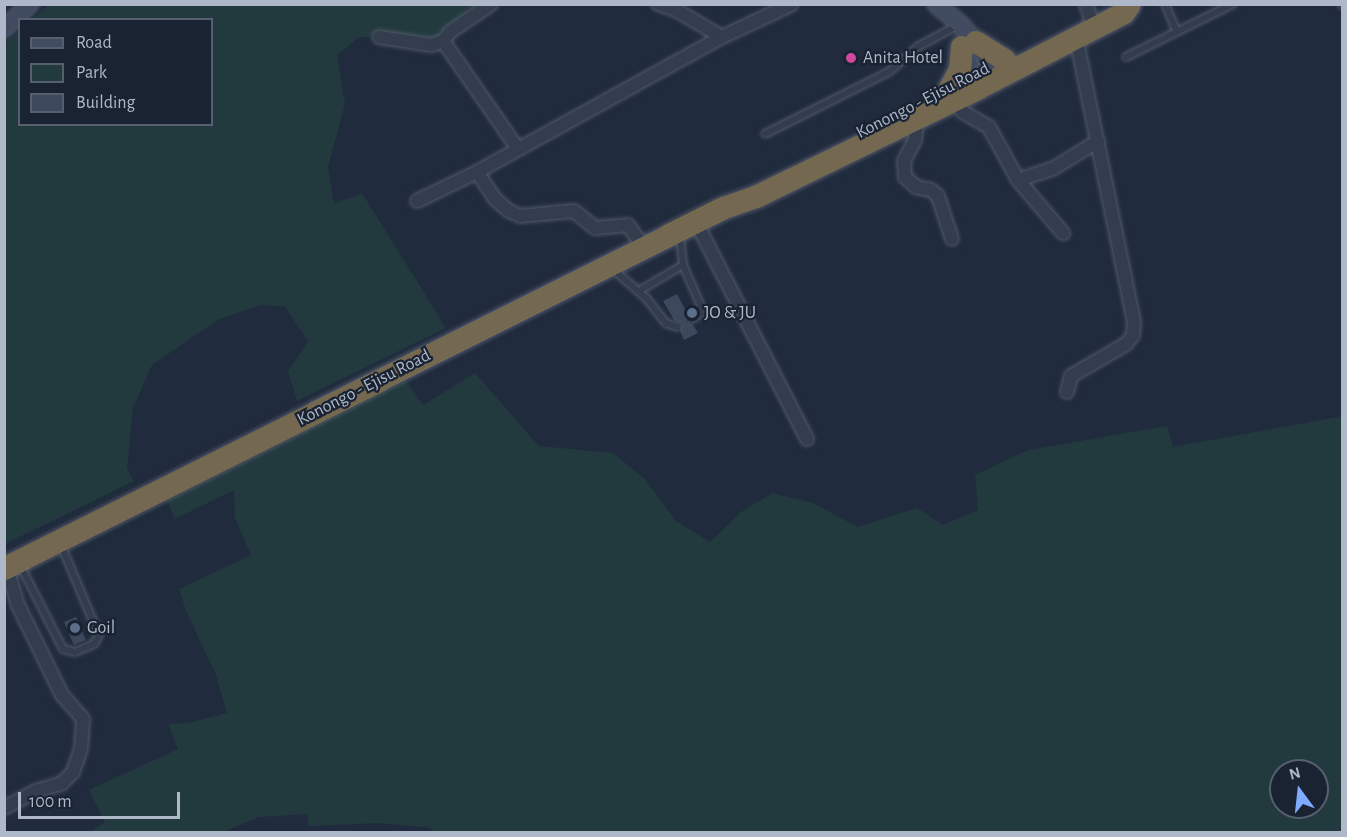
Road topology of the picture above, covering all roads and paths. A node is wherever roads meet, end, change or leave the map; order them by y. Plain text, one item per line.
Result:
1 (30, 4) edge
2 (491, 4) edge
3 (658, 4) edge
4 (792, 4) edge
5 (936, 4) edge
6 (1165, 4) edge
7 (1233, 4) edge
8 (1131, 5) edge
9 (675, 7) edge
10 (1089, 13) edge
11 (4, 29) edge
12 (1177, 32) junction
13 (960, 33) junction
14 (379, 37) dead end
15 (722, 37) junction
16 (1076, 38) junction
17 (443, 41) junction
18 (1126, 57) dead end
19 (990, 74) junction
20 (952, 94) junction
21 (917, 119) junction
22 (765, 134) dead end
23 (1098, 141) junction
24 (518, 149) junction
25 (477, 172) junction
26 (1018, 180) junction
27 (417, 201) dead end
28 (724, 208) junction
29 (688, 226) junction
30 (1063, 233) dead end
31 (952, 239) dead end
32 (644, 248) junction
33 (609, 265) junction
34 (683, 265) junction
35 (639, 291) junction
36 (691, 320) dead end
37 (677, 327) dead end
38 (1067, 392) dead end
39 (807, 439) dead end
40 (60, 542) junction
41 (10, 566) edge
42 (4, 808) edge

1 - 11 street
2 - 17 street
3 - 9 street
4 - 15 street
5 - 13 street
6 - 12 lane
7 - 12 lane
8 - 10 highway, Konongo - Ejisu Road
8 - 16 highway, Konongo - Ejisu Road
9 - 15 street
10 - 19 highway, Konongo - Ejisu Road
12 - 18 lane
13 - 19 highway
13 - 19 street
13 - 20 highway
13 - 22 lane
14 - 17 street
15 - 24 street
16 - 19 highway, Konongo - Ejisu Road
16 - 23 street
17 - 24 street
19 - 20 highway, Konongo - Ejisu Road
20 - 21 highway, Konongo - Ejisu Road
20 - 26 street
20 - 28 highway, Konongo - Ejisu Road
21 - 28 highway, Konongo - Ejisu Road
21 - 31 street
23 - 26 street
23 - 38 street
24 - 25 street
25 - 27 street
25 - 32 street
26 - 30 street
28 - 29 highway, Konongo - Ejisu Road
29 - 32 highway, Konongo - Ejisu Road
29 - 34 lane
29 - 39 street
32 - 33 highway, Konongo - Ejisu Road
33 - 35 lane
33 - 40 highway, Konongo - Ejisu Road
34 - 35 lane
34 - 36 lane
35 - 37 lane
40 - 41 highway, Konongo - Ejisu Road
40 - 41 lane
41 - 42 street

